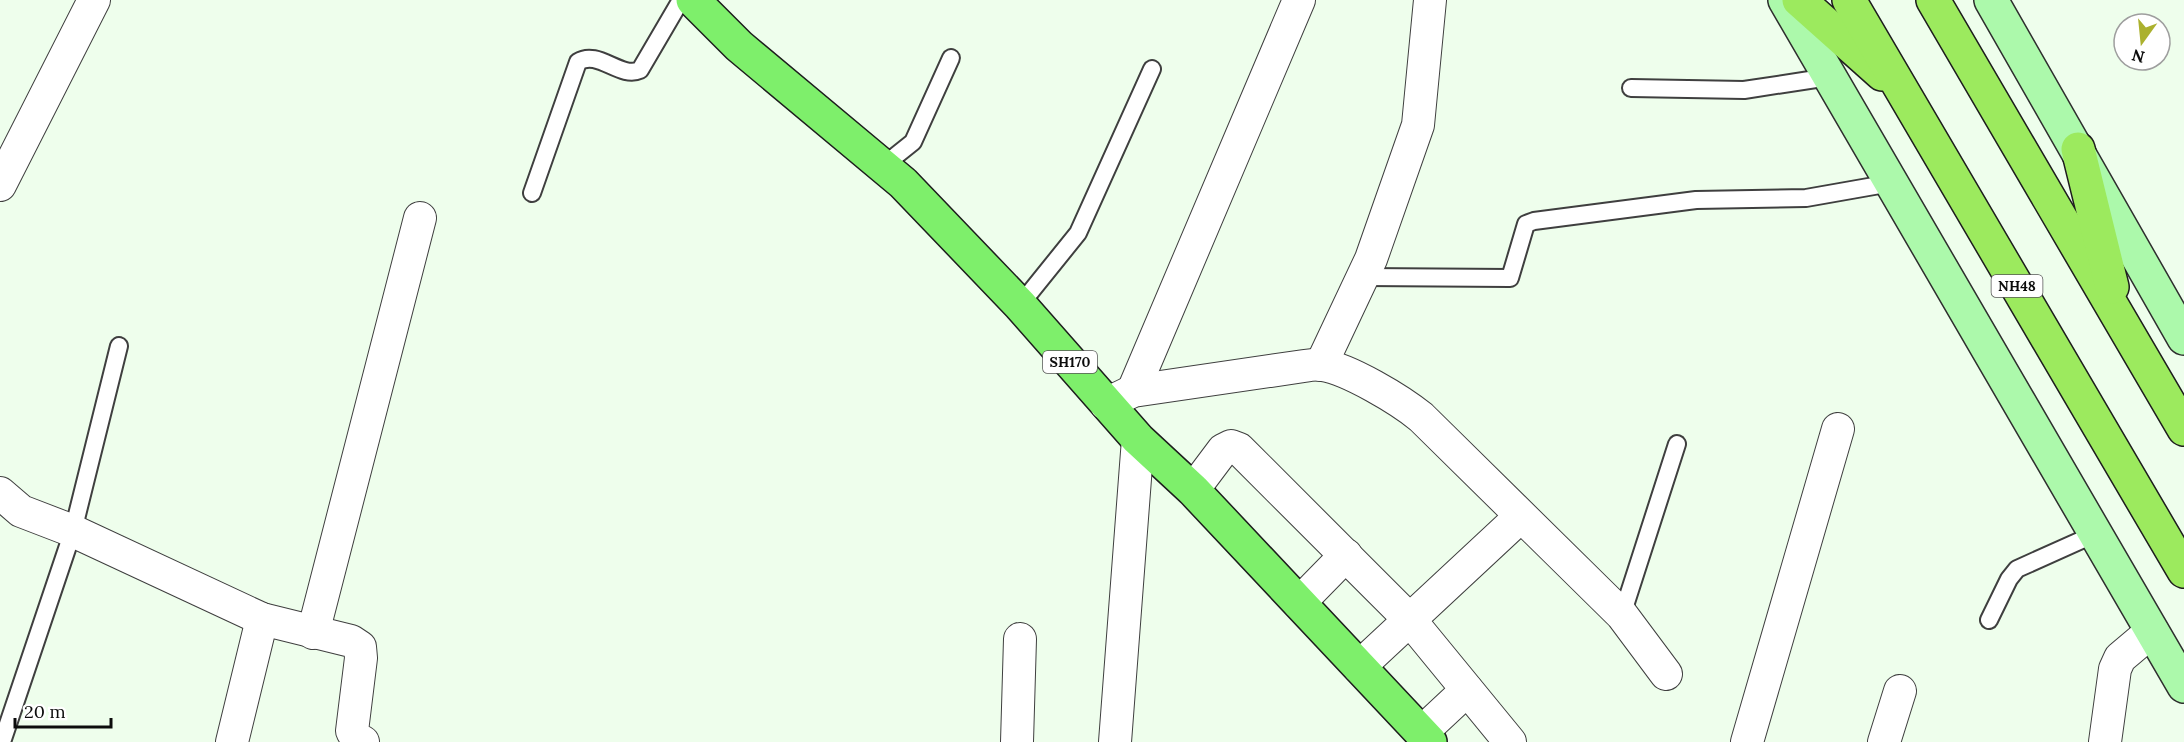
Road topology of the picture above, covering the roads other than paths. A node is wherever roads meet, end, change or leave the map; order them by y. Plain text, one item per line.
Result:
1 (94, 0) edge
2 (681, 0) edge
3 (693, 0) edge
4 (1299, 0) edge
5 (1430, 0) edge
6 (1785, 0) edge
7 (1799, 0) edge
8 (1849, 0) edge
9 (1934, 0) edge
10 (1990, 0) edge
11 (951, 58) dead end
12 (1152, 69) dead end
13 (1829, 77) junction
14 (1630, 88) dead end
15 (1905, 95) junction
16 (2078, 149) junction
17 (883, 166) junction
18 (1891, 183) junction
19 (0, 185) edge
20 (532, 193) dead end
21 (420, 218) dead end
22 (1364, 277) junction
23 (1020, 305) junction
24 (2120, 321) junction
25 (2184, 338) edge
26 (119, 346) dead end
27 (1327, 352) junction
28 (1119, 398) junction
29 (1838, 429) dead end
30 (2184, 429) edge
31 (1138, 439) junction
32 (1677, 444) dead end
33 (1193, 490) junction
34 (0, 493) edge
35 (1520, 517) junction
36 (73, 531) junction
37 (2095, 534) junction
38 (1346, 555) junction
39 (2184, 571) edge
40 (1299, 603) junction
41 (1622, 615) junction
42 (262, 619) junction
43 (1410, 620) junction
44 (1989, 620) dead end
45 (2152, 631) junction
46 (313, 633) junction
47 (1020, 639) dead end
48 (1359, 667) junction
49 (1666, 674) dead end
50 (2184, 686) edge
51 (1467, 690) junction
52 (1900, 691) dead end
53 (1426, 737) edge
54 (2, 742) edge
55 (231, 742) edge
56 (363, 742) edge
57 (1017, 742) edge
58 (1115, 742) edge
59 (1510, 742) edge
60 (1747, 742) edge
61 (1884, 742) edge
62 (2105, 742) edge

1 - 19 street
2 - 20 lane
3 - 17 main road, SH170
4 - 28 street
5 - 22 street
6 - 13 street
7 - 15 highway
8 - 15 highway, NH48
9 - 24 highway
10 - 16 street
11 - 17 lane
12 - 23 lane
13 - 14 lane
13 - 18 street
15 - 39 highway, NH48
16 - 24 highway
16 - 25 street
17 - 23 main road, SH170
18 - 22 lane
18 - 37 street
21 - 46 street
22 - 27 street
23 - 28 main road, SH170
24 - 30 highway
26 - 36 lane
27 - 28 street
27 - 35 street
28 - 31 main road, SH170
29 - 60 street
31 - 33 main road, SH170
31 - 58 street
32 - 41 lane
33 - 38 street
33 - 40 main road, SH170
34 - 36 street
35 - 41 street
35 - 43 street
36 - 42 street
36 - 54 lane
37 - 44 lane
37 - 45 street
38 - 40 street
38 - 43 street
40 - 48 main road, SH170
41 - 49 street
42 - 46 street
42 - 55 street
43 - 48 street
43 - 51 street
45 - 50 street
45 - 62 street
46 - 56 street
47 - 57 street
48 - 53 main road, SH170
51 - 53 street
51 - 59 street
52 - 61 street

